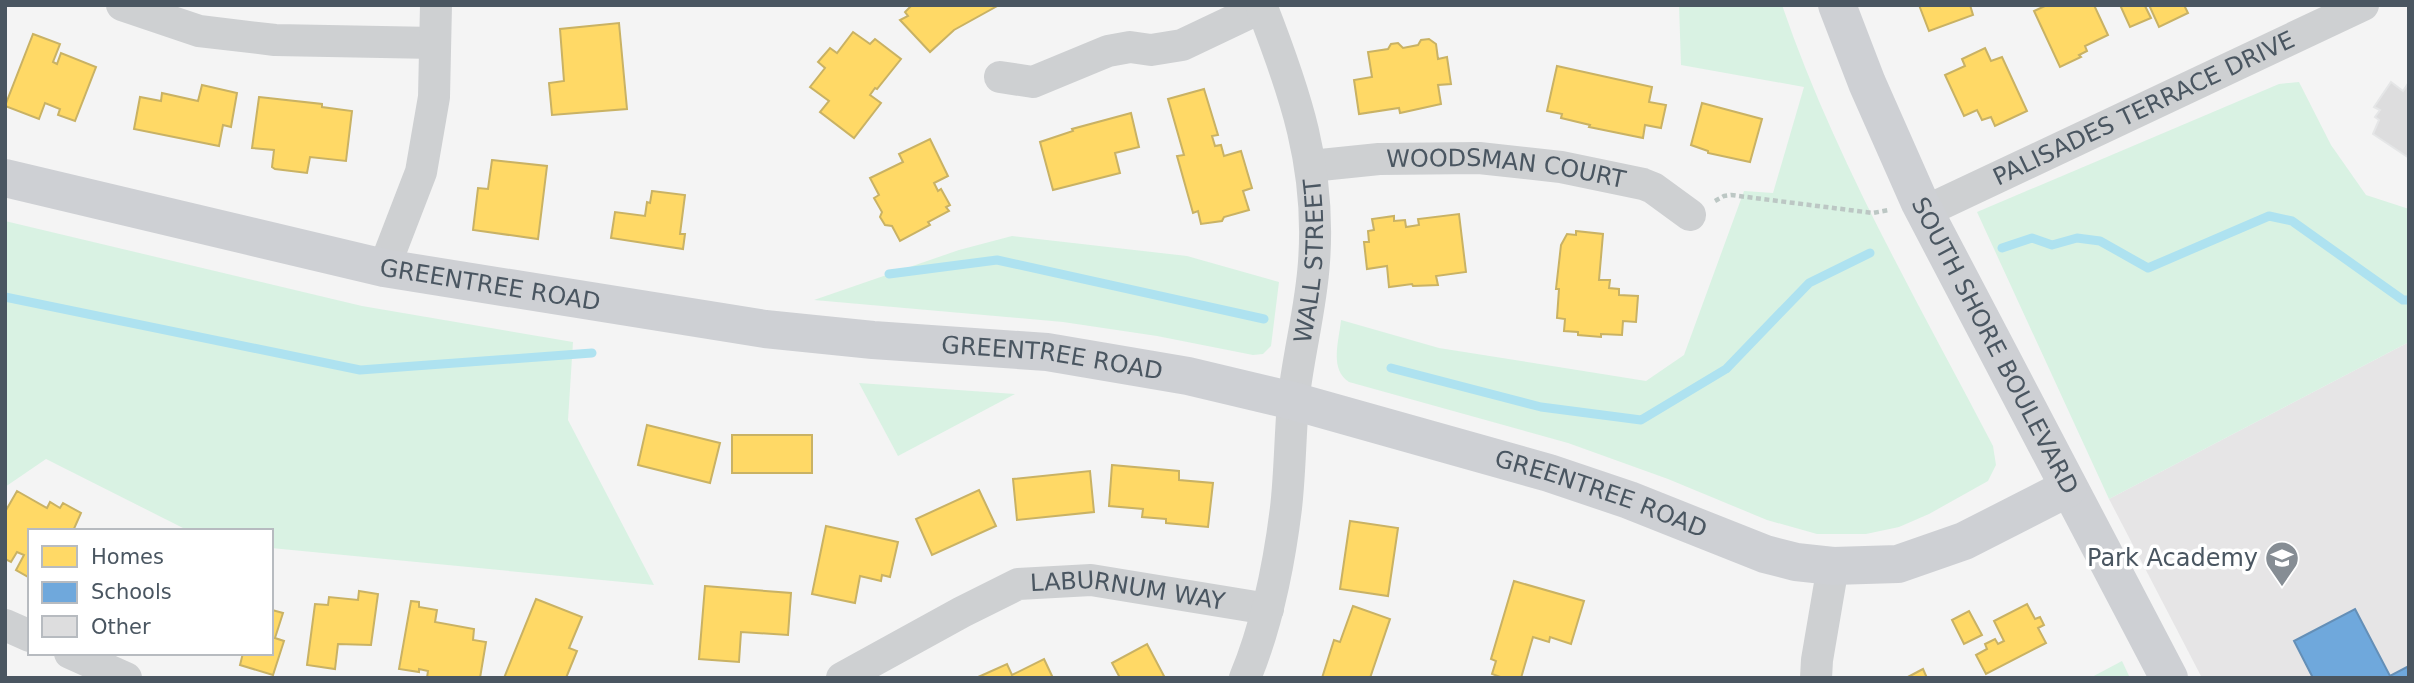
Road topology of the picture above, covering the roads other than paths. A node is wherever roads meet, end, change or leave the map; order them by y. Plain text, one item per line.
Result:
1 (122, 5) edge
2 (436, 5) edge
3 (1838, 5) edge
4 (2363, 5) edge
5 (1262, 6) edge
6 (435, 43) junction
7 (1000, 78) dead end
8 (1311, 166) junction
9 (5, 178) edge
10 (1922, 207) junction
11 (1690, 215) road end
12 (384, 268) junction
13 (1293, 401) junction
14 (2068, 488) junction
15 (1833, 566) junction
16 (1268, 609) junction
17 (5, 625) edge
18 (28, 635) edge
19 (74, 655) edge
20 (126, 678) edge
21 (842, 678) edge
22 (1245, 678) edge
23 (1816, 678) edge
24 (2169, 678) edge

1 - 6 street
2 - 6 street
3 - 10 street, SOUTH SHORE BOULEVARD
4 - 10 street, PALISADES TERRACE DRIVE
5 - 7 street
5 - 8 street, WALL STREET
6 - 12 street
8 - 11 street, WOODSMAN COURT
8 - 13 street, WALL STREET
9 - 12 street, GREENTREE ROAD
10 - 14 street, SOUTH SHORE BOULEVARD
12 - 13 street, GREENTREE ROAD
13 - 15 street, GREENTREE ROAD
13 - 16 street, WALL STREET
14 - 15 street, GREENTREE ROAD
14 - 24 street, SOUTH SHORE BOULEVARD
15 - 23 street
16 - 21 street, LABURNUM WAY
16 - 22 street, WALL STREET
17 - 18 street
19 - 20 street

